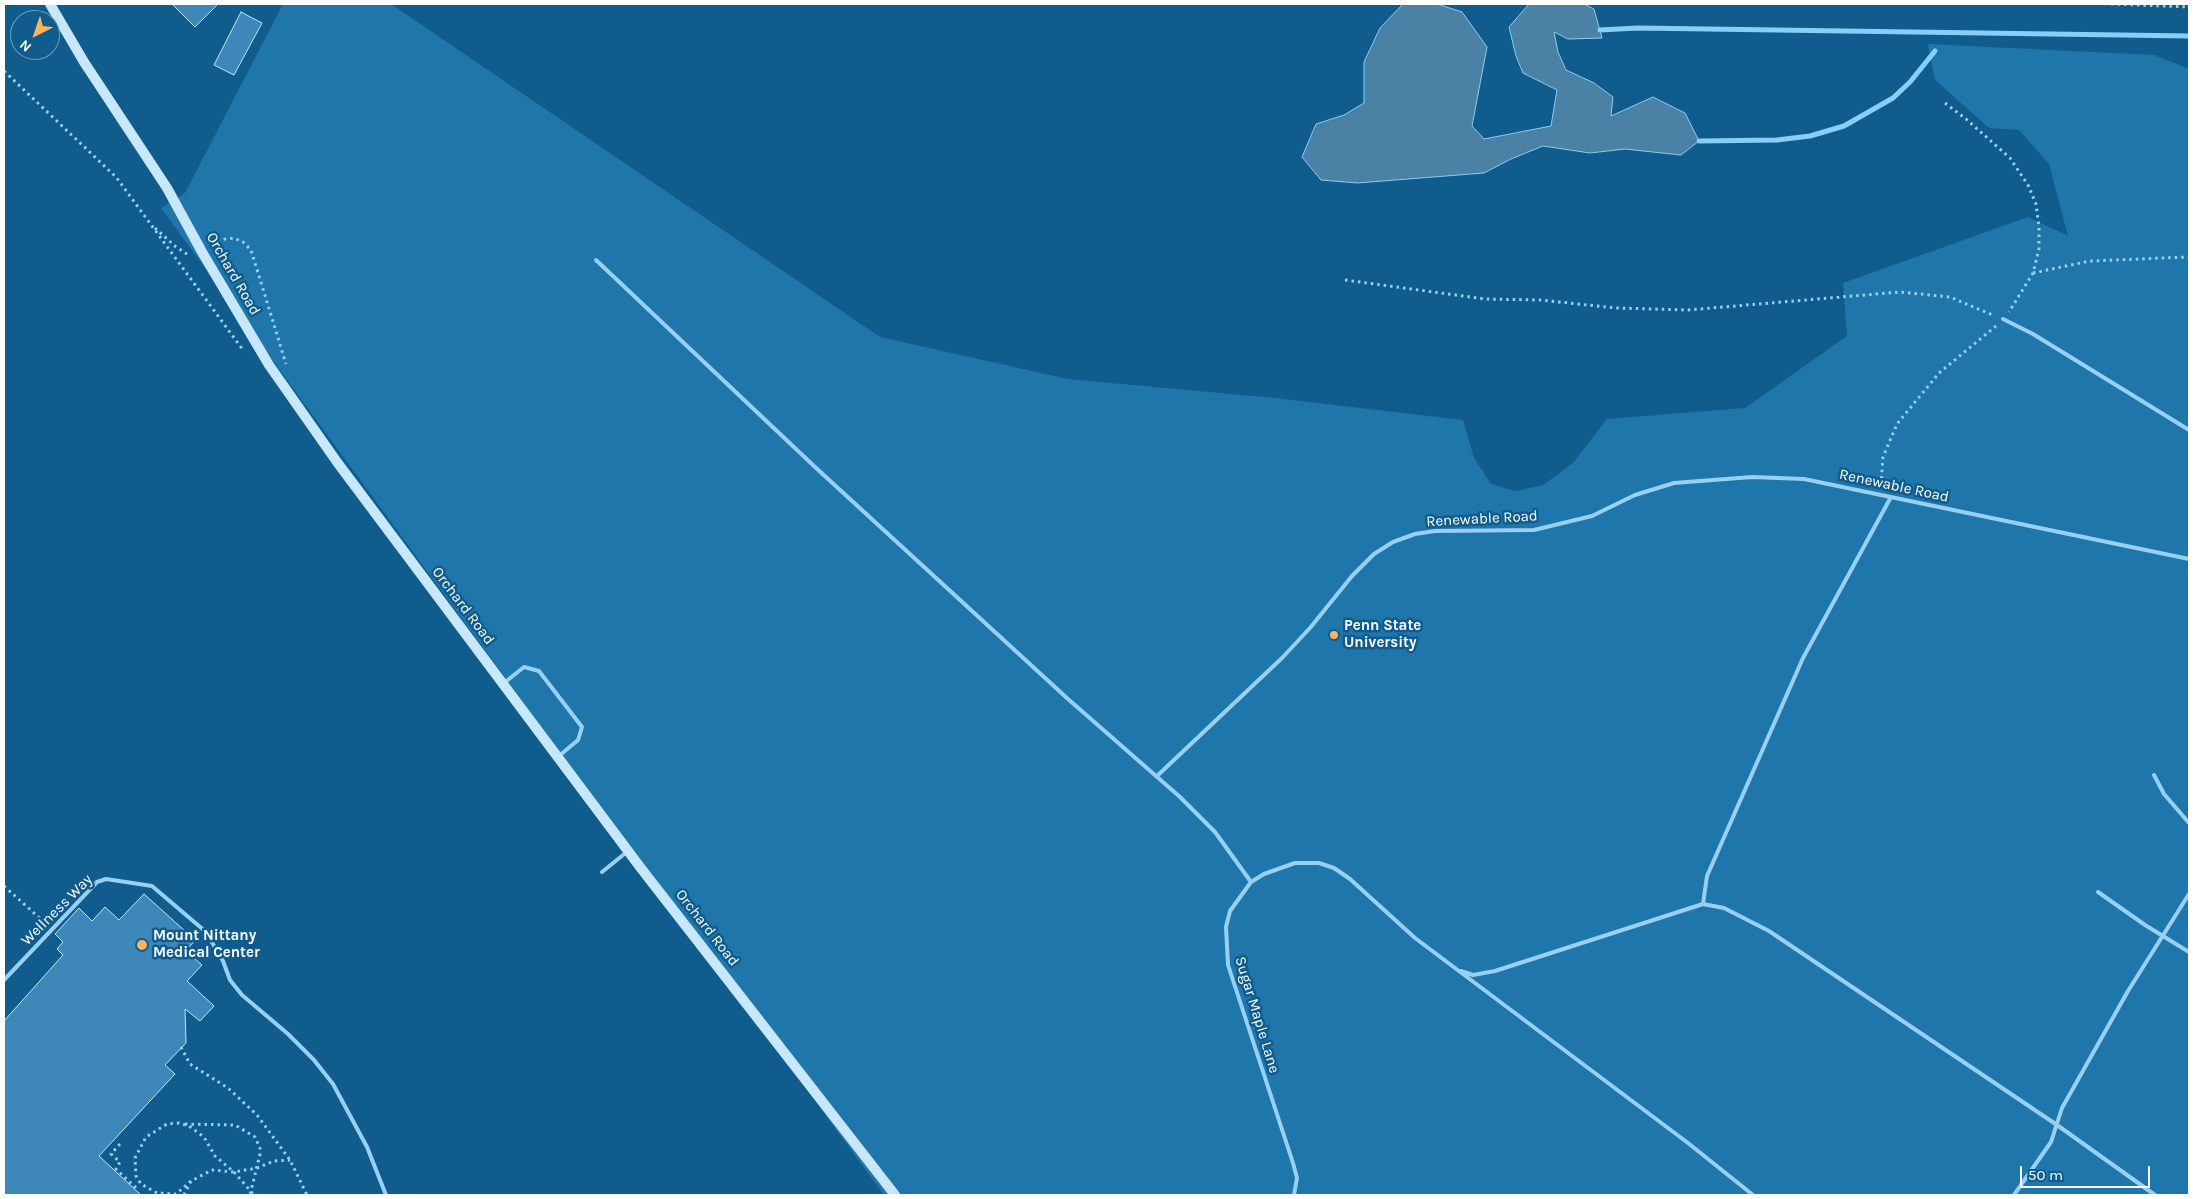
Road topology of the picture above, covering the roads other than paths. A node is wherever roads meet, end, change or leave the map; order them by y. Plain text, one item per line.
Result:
1 (50, 4) edge
2 (596, 260) dead end
3 (2003, 319) road end
4 (2189, 430) edge
5 (1891, 497) junction
6 (2189, 559) edge
7 (502, 684) junction
8 (558, 758) junction
9 (2154, 775) dead end
10 (1157, 776) junction
11 (2189, 823) edge
12 (628, 851) junction
13 (602, 872) dead end
14 (1251, 882) junction
15 (2098, 892) dead end
16 (2189, 894) edge
17 (1703, 904) junction
18 (2163, 936) junction
19 (2189, 952) edge
20 (1457, 970) junction
21 (4, 980) edge
22 (2057, 1125) junction
23 (386, 1195) edge
24 (895, 1195) edge
25 (1294, 1195) edge
26 (1754, 1195) edge
27 (2014, 1195) edge
28 (2155, 1195) edge

1 - 7 street, Orchard Road
2 - 10 lane
3 - 4 lane
5 - 6 lane, Renewable Road
5 - 10 lane, Renewable Road
5 - 17 lane
7 - 8 street, Orchard Road
7 - 8 lane
8 - 12 street, Orchard Road
9 - 11 lane
10 - 14 lane
12 - 13 lane
12 - 24 street, Orchard Road
14 - 20 lane, Sugar Maple Lane
14 - 25 lane, Sugar Maple Lane
15 - 18 lane
16 - 18 lane
17 - 20 lane
17 - 22 lane
18 - 19 lane
18 - 22 lane
20 - 26 lane, Sugar Maple Lane
21 - 23 lane, Wellness Way
22 - 27 lane
22 - 28 lane

